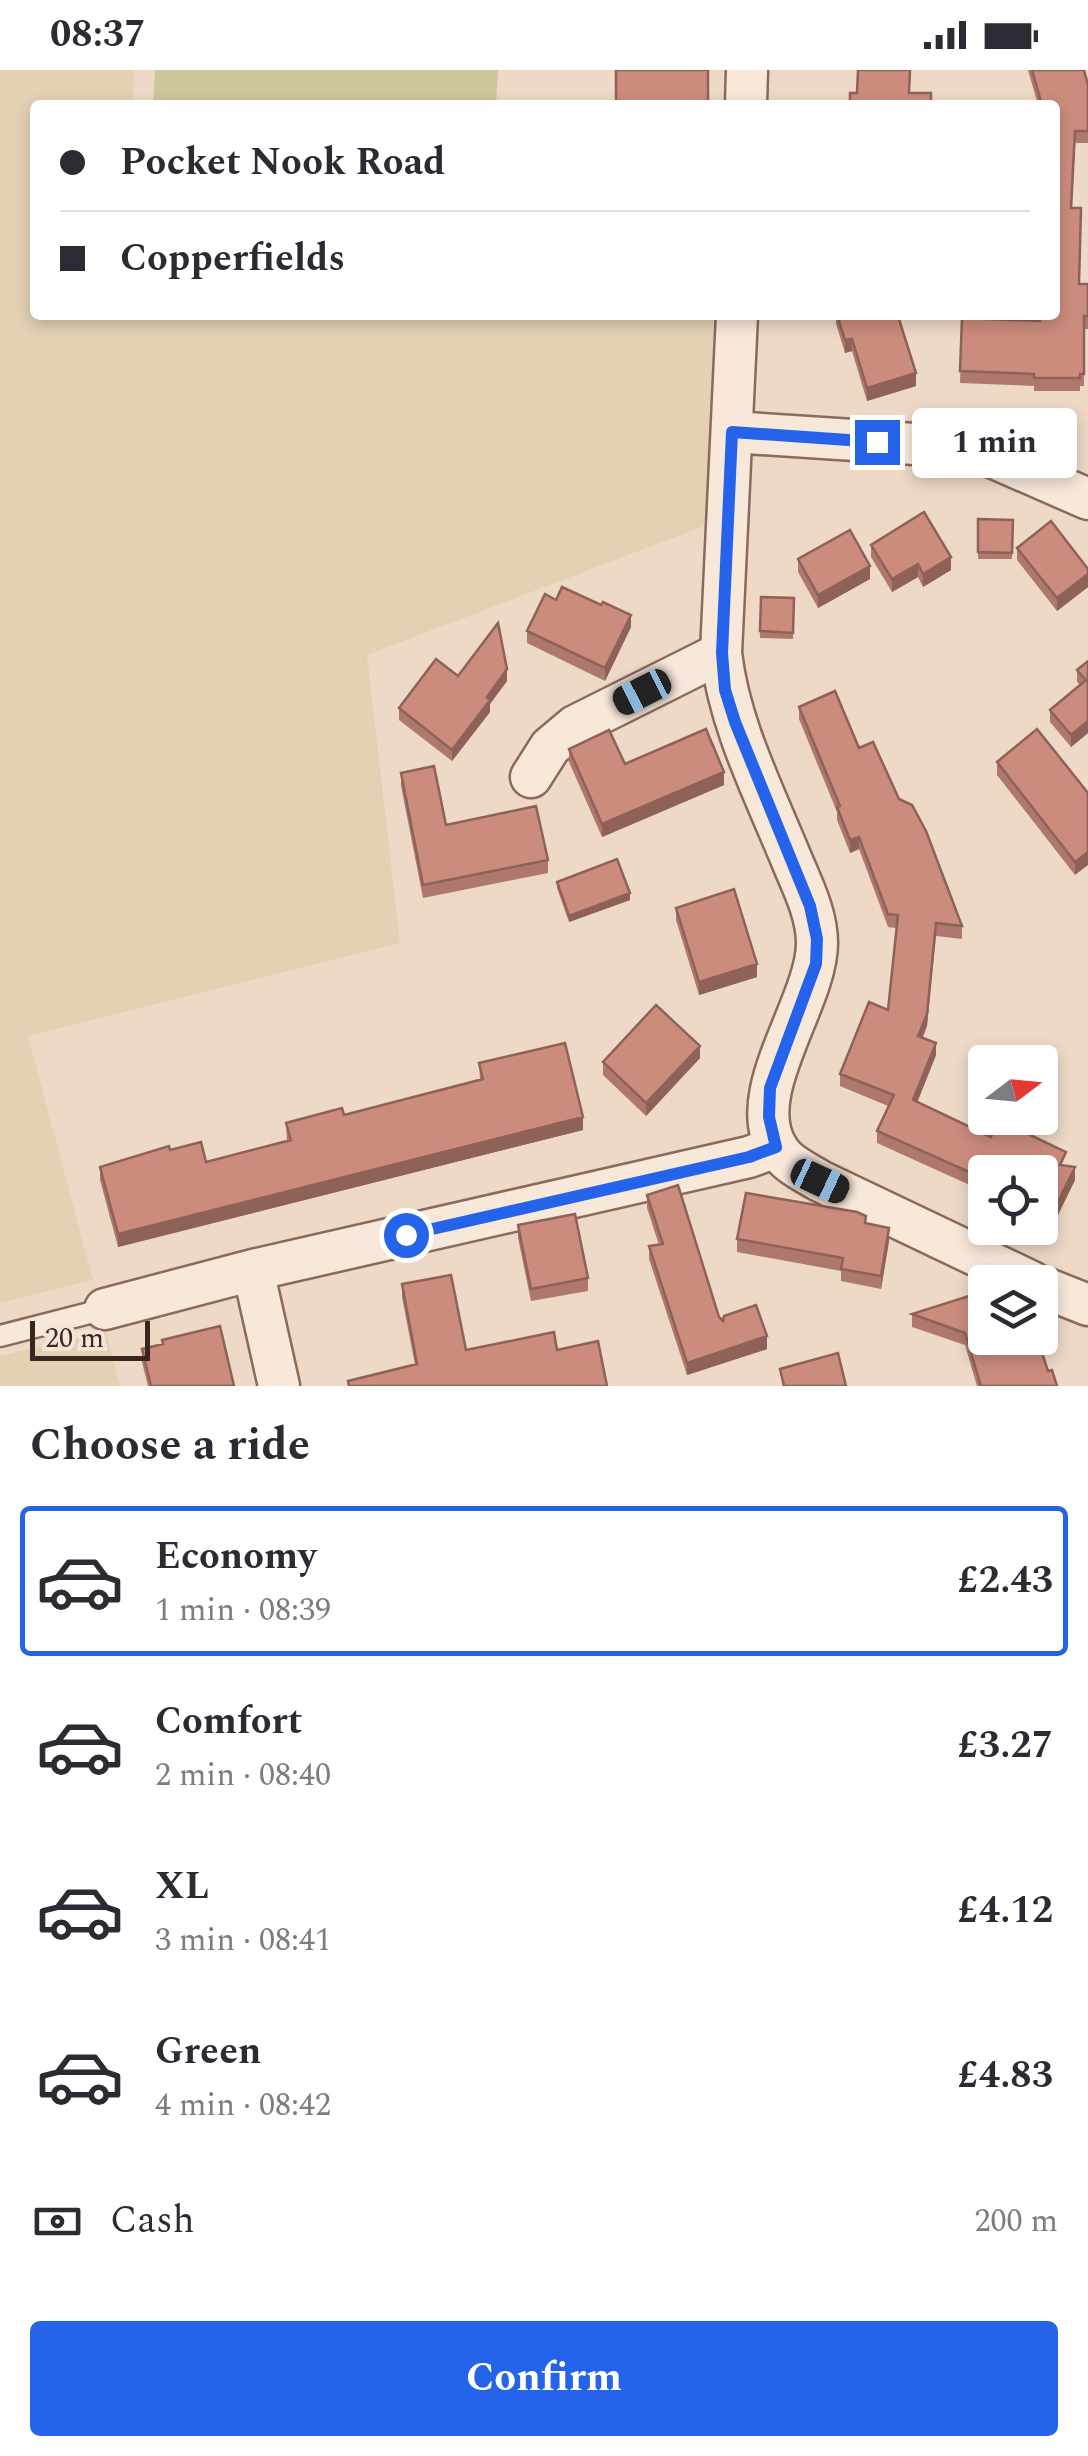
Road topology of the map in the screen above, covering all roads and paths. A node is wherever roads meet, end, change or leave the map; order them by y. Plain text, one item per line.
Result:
1 (747, 70) edge
2 (746, 100) edge
3 (737, 320) edge
4 (732, 432) junction
5 (1082, 482) edge
6 (722, 653) junction
7 (530, 777) dead end
8 (776, 1147) junction
9 (996, 1265) edge
10 (253, 1270) junction
11 (1058, 1293) edge
12 (1088, 1305) edge
13 (105, 1309) joint
14 (0, 1336) edge
15 (278, 1386) edge

1 - 2 street
3 - 4 street
4 - 5 street
4 - 6 street
6 - 7 street
6 - 8 street
8 - 9 street
8 - 10 street
10 - 13 street
10 - 15 street
11 - 12 street
13 - 14 lane

